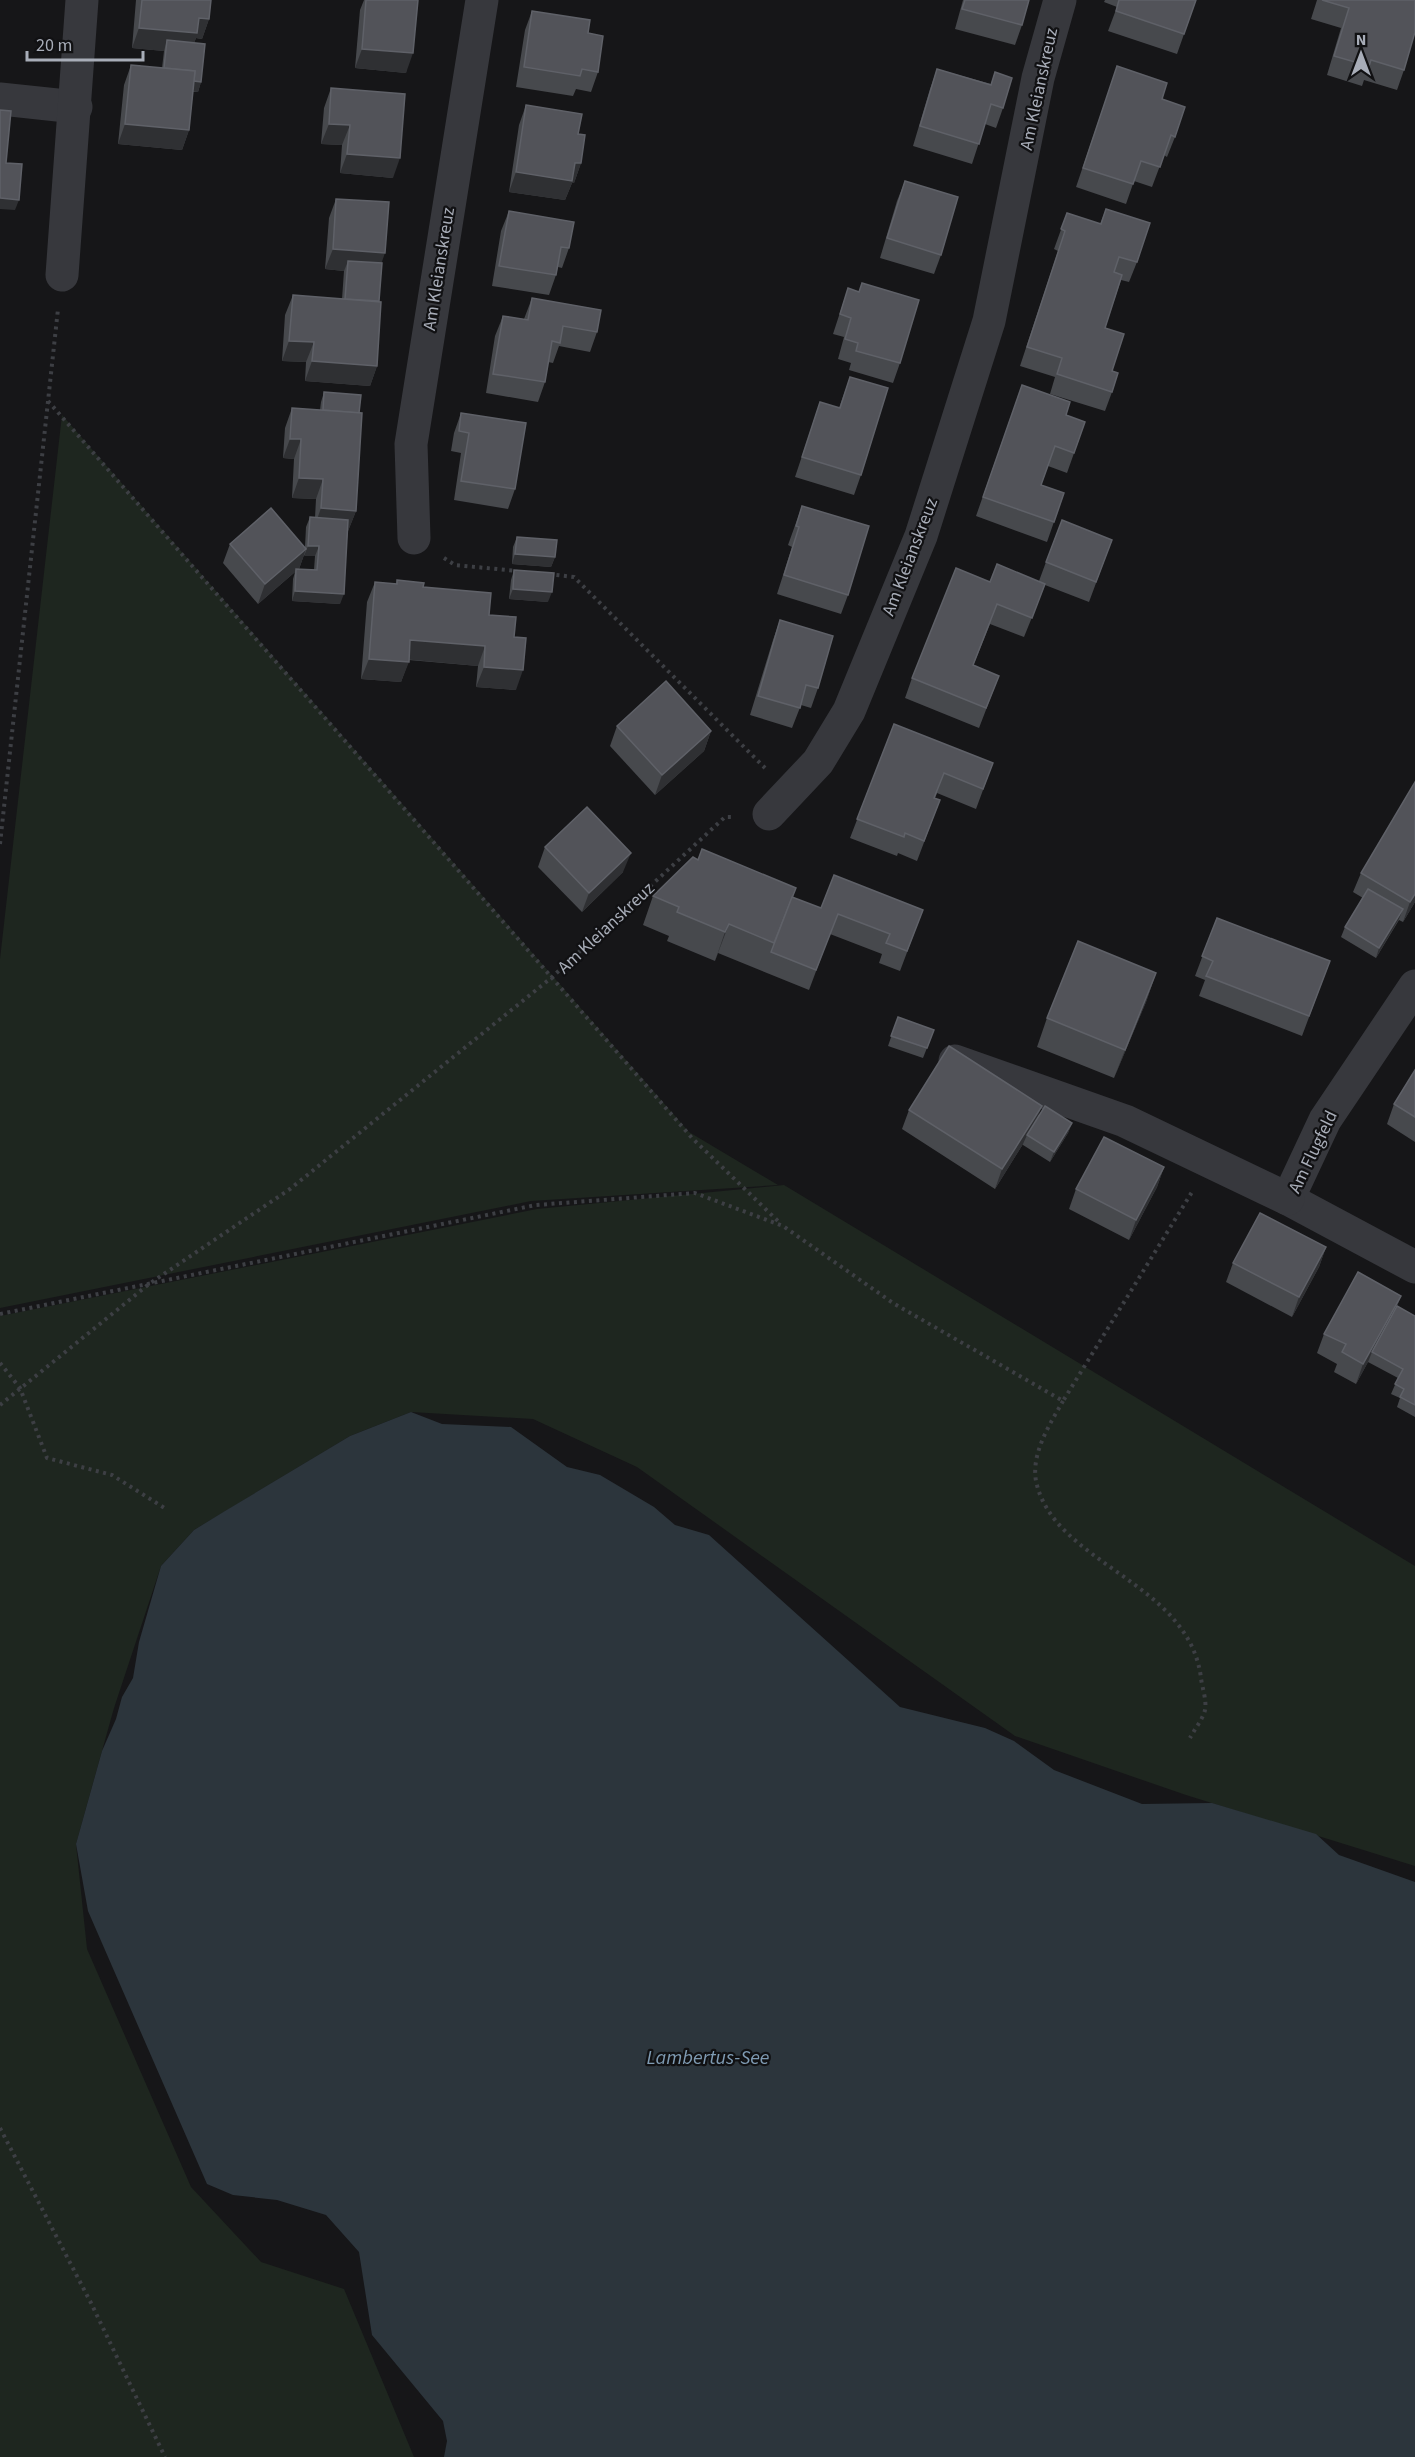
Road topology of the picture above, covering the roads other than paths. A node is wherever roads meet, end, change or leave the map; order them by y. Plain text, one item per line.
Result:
1 (82, 0) edge
2 (482, 0) edge
3 (1060, 0) edge
4 (0, 99) edge
5 (76, 107) junction
6 (62, 275) road end
7 (414, 538) road end
8 (780, 803) road end
9 (1415, 986) edge
10 (944, 1057) edge
11 (1288, 1199) junction
12 (1415, 1267) edge

1 - 5 street
2 - 7 street, Am Kleianskreuz
3 - 8 street, Am Kleianskreuz
4 - 5 street
5 - 6 street
9 - 11 street, Am Flugfeld
10 - 11 street
11 - 12 street, Am Flugfeld

